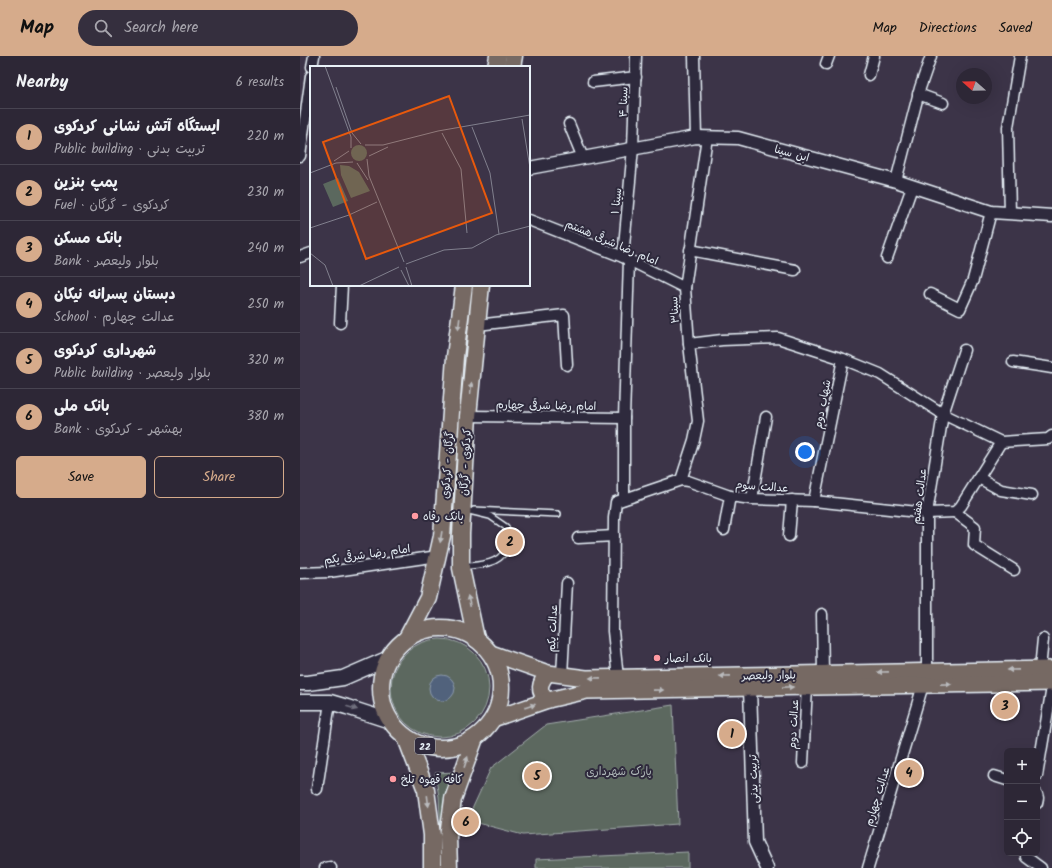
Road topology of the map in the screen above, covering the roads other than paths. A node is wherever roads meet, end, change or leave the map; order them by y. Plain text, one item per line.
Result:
1 (314, 56) edge
2 (498, 56) edge
3 (514, 56) edge
4 (636, 56) edge
5 (694, 56) edge
6 (874, 56) edge
7 (931, 56) edge
8 (1020, 56) edge
9 (312, 66) edge
10 (496, 66) edge
11 (512, 66) edge
12 (868, 75) dead end
13 (636, 77) junction
14 (593, 82) dead end
15 (310, 83) edge
16 (918, 94) junction
17 (943, 103) dead end
18 (569, 124) dead end
19 (701, 137) junction
20 (633, 148) junction
21 (300, 156) edge
22 (583, 158) junction
23 (530, 168) edge
24 (896, 181) junction
25 (912, 187) junction
26 (992, 212) junction
27 (1010, 213) junction
28 (1052, 216) edge
29 (530, 220) edge
30 (690, 250) junction
31 (310, 253) edge
32 (300, 257) edge
33 (626, 258) junction
34 (887, 258) dead end
35 (795, 270) dead end
36 (342, 286) edge
37 (464, 286) edge
38 (482, 286) edge
39 (685, 288) junction
40 (930, 294) dead end
41 (340, 323) dead end
42 (477, 325) junction
43 (689, 344) junction
44 (964, 350) dead end
45 (843, 359) junction
46 (1013, 362) dead end
47 (567, 365) dead end
48 (1052, 368) edge
49 (943, 414) junction
50 (468, 416) junction
51 (624, 418) junction
52 (766, 418) dead end
53 (1052, 436) edge
54 (1001, 442) junction
55 (979, 478) junction
56 (681, 480) junction
57 (1032, 495) dead end
58 (730, 496) junction
59 (624, 499) junction
60 (752, 499) junction
61 (792, 500) junction
62 (814, 501) junction
63 (463, 509) junction
64 (955, 512) junction
65 (927, 513) junction
66 (558, 514) dead end
67 (724, 530) dead end
68 (614, 536) junction
69 (789, 536) dead end
70 (578, 538) dead end
71 (438, 556) junction
72 (461, 568) junction
73 (1014, 570) dead end
74 (300, 572) edge
75 (567, 583) dead end
76 (822, 614) dead end
77 (407, 638) junction
78 (476, 639) junction
79 (1043, 639) dead end
80 (491, 653) junction
81 (388, 658) junction
82 (1046, 669) edge
83 (555, 674) junction
84 (823, 674) junction
85 (618, 678) junction
86 (925, 678) junction
87 (300, 682) edge
88 (1052, 683) edge
89 (807, 687) junction
90 (1052, 687) edge
91 (750, 688) junction
92 (548, 700) junction
93 (300, 702) edge
94 (330, 702) junction
95 (493, 719) junction
96 (390, 721) junction
97 (406, 738) junction
98 (475, 738) junction
99 (1040, 758) edge
100 (803, 763) dead end
101 (994, 776) dead end
102 (1004, 779) edge
103 (317, 789) dead end
104 (1026, 856) edge
105 (432, 868) edge
106 (449, 868) edge
107 (767, 868) edge
108 (868, 868) edge
109 (1041, 868) edge

1 - 9 street
2 - 10 highway
3 - 11 highway
4 - 13 street, سینا ۴
5 - 19 street, سینا۳
6 - 12 street
7 - 16 street
8 - 27 street
13 - 14 street
13 - 20 street, سینا ۴
15 - 21 street
16 - 17 street
16 - 24 street
18 - 22 street
19 - 20 street, ابن سینا
19 - 24 street, ابن سینا
19 - 30 street, سینا۳
20 - 22 street, ابن سینا
20 - 33 street, سینا ۱
22 - 23 street, ابن سینا
24 - 25 street, ابن سینا
25 - 26 street, ابن سینا
25 - 34 street
26 - 27 street, ابن سینا
26 - 40 street
27 - 28 street, ابن سینا
29 - 33 street, امام رضا شرقی هشتم
30 - 35 street
30 - 39 street, سینا۳
31 - 32 street
33 - 39 street, امام رضا شرقی هشتم
33 - 51 street, سینا ۱
36 - 41 street
37 -> 71 highway, گرگان - کردکوی / 22
38 - 42 highway, کردکوی - گرگان
39 - 43 street, سینا۳
42 - 47 street
50 -> 42 highway, کردکوی - گرگان
43 - 45 street
43 - 56 street, سینا۳
44 - 49 street, عدالت هفتم
45 - 49 street
45 - 62 street, شهاب دوم
46 - 48 street
49 - 54 street
49 - 65 street, عدالت هفتم
50 - 51 street, امام رضا شرقی چهارم
50 - 63 highway, کردکوی - گرگان
51 - 59 street, سینا ۱
52 - 60 street
53 - 54 street
54 - 55 street
55 - 57 street
55 - 64 street
56 - 58 street, عدالت سوم
56 - 59 street
58 - 60 street, عدالت سوم
58 - 67 street
59 - 68 street
60 - 61 street, عدالت سوم
61 - 62 street, عدالت سوم
61 - 69 street
62 - 65 street, عدالت سوم
63 - 66 lane
63 - 72 highway, کردکوی - گرگان
63 - 72 lane
64 - 65 street, عدالت سوم
64 - 73 street
65 - 86 street, عدالت هفتم
68 - 70 street
68 - 85 street
71 - 74 street, امام رضا شرقی یکم
71 - 77 highway, گرگان - کردکوی / 22
78 -> 72 highway, کردکوی - گرگان
75 - 83 street, عدالت یکم
76 - 84 street
77 - 78 highway, 22
77 - 81 highway, 22
78 - 80 highway, 22
79 - 82 street
80 - 83 main road, بلوار ولیعصر
80 - 95 highway, 22
81 - 87 main road
81 - 96 highway, 22
82 -> 86 main road, بلوار ولیعصر
85 -> 83 main road, بلوار ولیعصر
83 - 92 main road
84 -> 85 main road, بلوار ولیعصر
86 -> 84 main road, بلوار ولیعصر
86 -> 88 main road, بلوار ولیعصر
86 - 89 main road, بلوار ولیعصر
86 - 108 street, عدالت چهارم
91 -> 89 main road, بلوار ولیعصر
89 - 100 street, عدالت دوم
90 - 99 street
92 -> 91 main road, بلوار ولیعصر
91 - 107 street, تربیت بدنی
95 -> 92 main road, بلوار ولیعصر
93 - 94 main road
94 -> 96 main road
94 - 103 street
95 - 98 highway, 22
96 - 97 highway, 22
97 - 98 highway, 22
97 -> 105 highway, 22
106 -> 98 highway, 22
101 - 102 street
104 - 109 street

